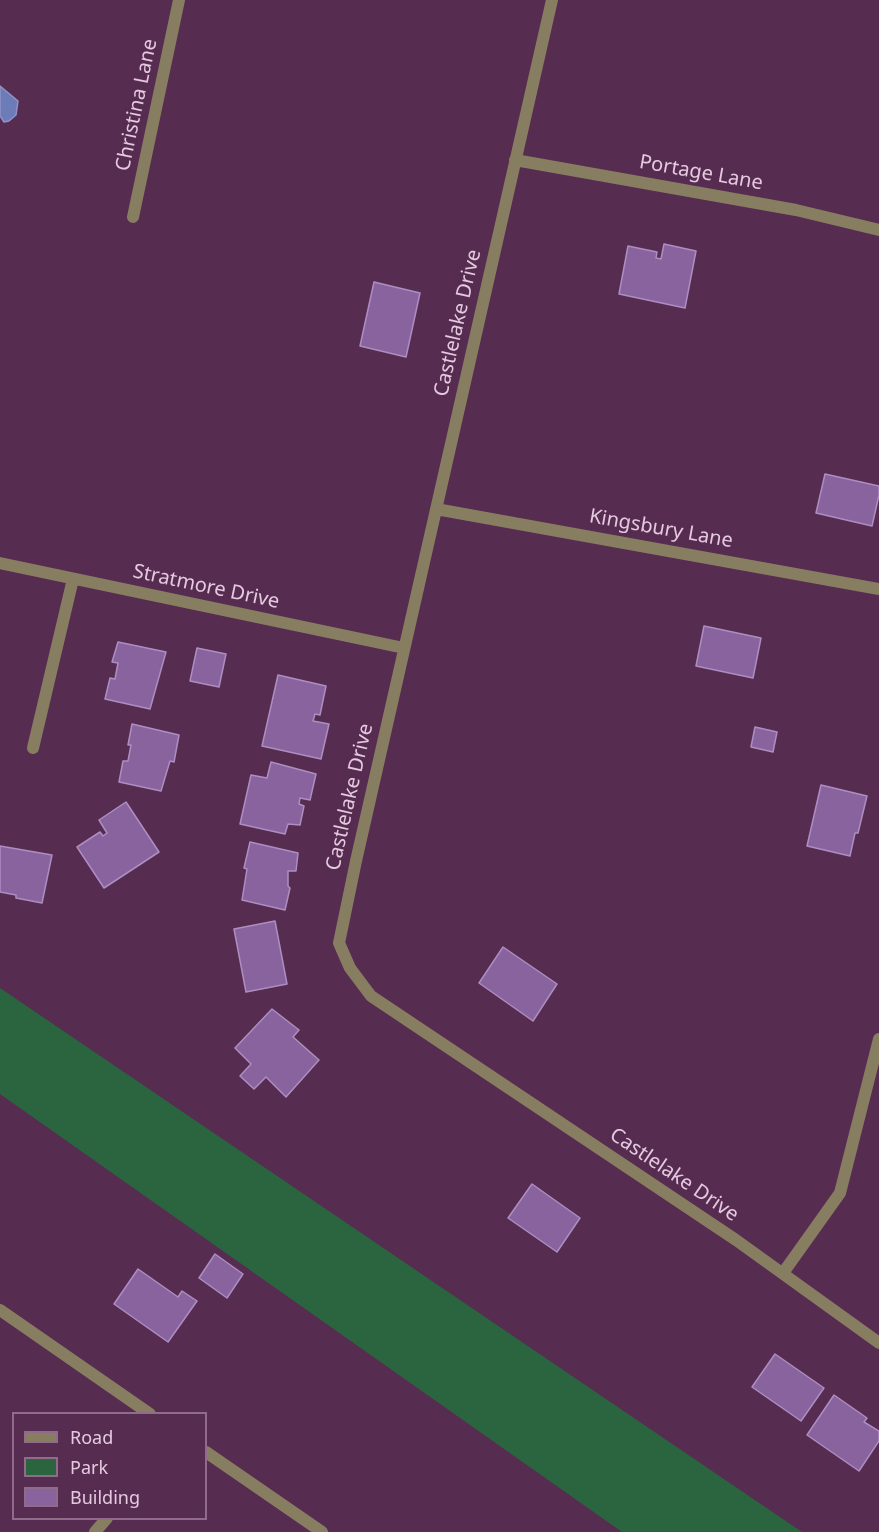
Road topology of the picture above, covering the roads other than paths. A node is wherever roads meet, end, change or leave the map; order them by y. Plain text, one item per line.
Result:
1 (179, 0) edge
2 (552, 0) edge
3 (515, 160) junction
4 (133, 217) dead end
5 (879, 230) edge
6 (436, 509) junction
7 (0, 563) edge
8 (73, 579) junction
9 (879, 589) edge
10 (404, 648) junction
11 (33, 748) dead end
12 (879, 1039) edge
13 (783, 1273) junction
14 (0, 1310) edge
15 (879, 1343) edge
16 (149, 1412) edge
17 (207, 1453) edge
18 (105, 1520) edge
19 (95, 1532) edge
20 (322, 1532) edge

1 - 4 street, Christina Lane
2 - 3 street, Castlelake Drive
3 - 5 street, Portage Lane
3 - 6 street, Castlelake Drive
6 - 9 street, Kingsbury Lane
6 - 10 street, Castlelake Drive
7 - 8 street, Stratmore Drive
8 - 10 street, Stratmore Drive
8 - 11 street
10 - 13 street, Castlelake Drive
12 - 13 street
13 - 15 street, Castlelake Drive
14 - 16 street
17 - 20 street
18 - 19 street

